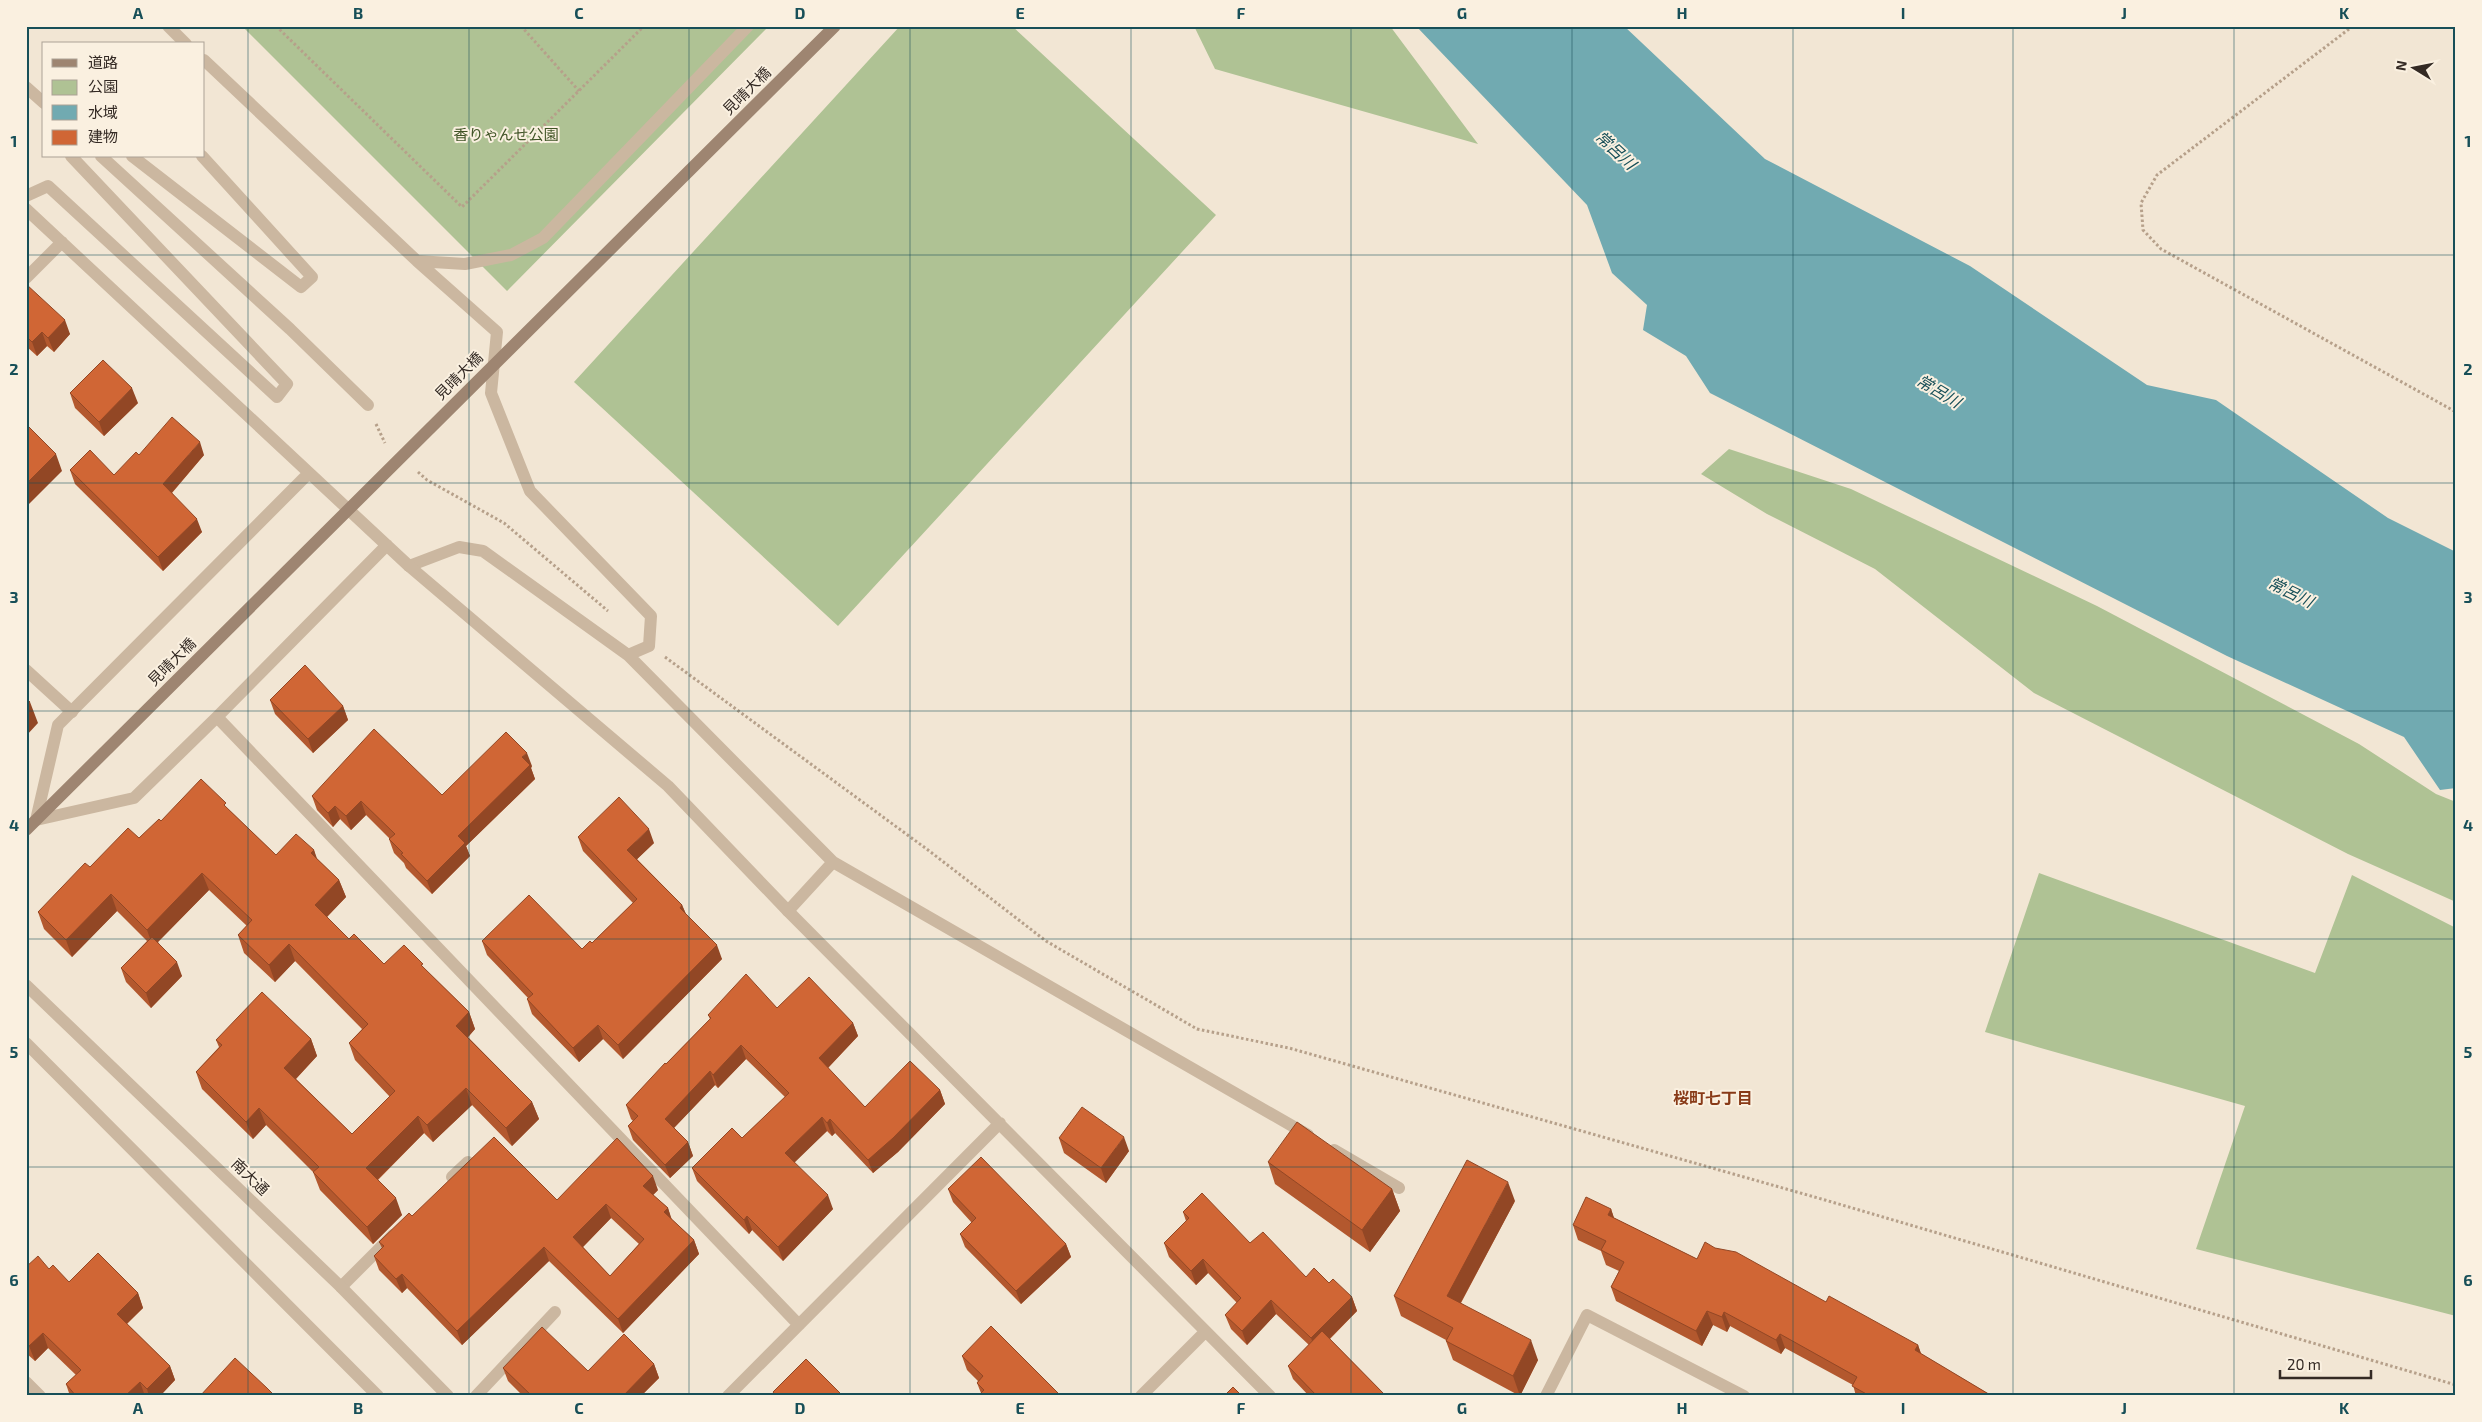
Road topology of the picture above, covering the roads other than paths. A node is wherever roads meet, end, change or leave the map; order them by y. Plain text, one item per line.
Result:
1 (748, 26) edge
2 (835, 26) edge
3 (205, 61) edge
4 (26, 87) edge
5 (42, 101) edge
6 (73, 158) edge
7 (103, 158) edge
8 (135, 158) edge
9 (204, 158) edge
10 (26, 196) edge
11 (26, 209) edge
12 (62, 242) junction
13 (416, 261) junction
14 (26, 278) edge
15 (368, 405) road end
16 (309, 473) junction
17 (386, 545) junction
18 (408, 566) junction
19 (628, 655) junction
20 (26, 670) edge
21 (72, 712) junction
22 (217, 718) junction
23 (36, 820) junction
24 (26, 830) edge
25 (833, 862) junction
26 (788, 911) junction
27 (26, 985) edge
28 (26, 1044) edge
29 (1000, 1123) junction
30 (468, 1162) edge
31 (1400, 1188) dead end
32 (441, 1189) edge
33 (400, 1230) edge
34 (342, 1287) junction
35 (555, 1312) dead end
36 (800, 1325) junction
37 (1206, 1332) junction
38 (26, 1382) edge
39 (40, 1396) edge
40 (378, 1396) edge
41 (448, 1396) edge
42 (476, 1396) edge
43 (728, 1396) edge
44 (1141, 1396) edge
45 (1270, 1396) edge
46 (1546, 1396) edge
47 (1744, 1396) edge

1 - 13 street
2 - 23 main road, 見晴大橋
3 - 13 street
4 - 5 street
6 - 10 street
7 - 15 street
8 - 9 street
11 - 12 street
12 - 14 street
12 - 16 street
13 - 19 street
16 - 17 street
16 - 21 street
17 - 18 street
17 - 22 street
18 - 19 street
18 - 26 street
19 - 25 street
20 - 21 street
21 - 23 street
22 - 23 street
22 - 36 street
23 - 24 main road, 見晴大橋
25 - 26 street
25 - 31 street
26 - 29 street
27 - 34 street, 南大通
28 - 40 street
29 - 36 street
29 - 37 street
30 - 32 street
33 - 34 street
34 - 41 street, 南大通
35 - 42 street
36 - 43 street
37 - 44 street
37 - 45 street
38 - 39 street
46 - 47 street

